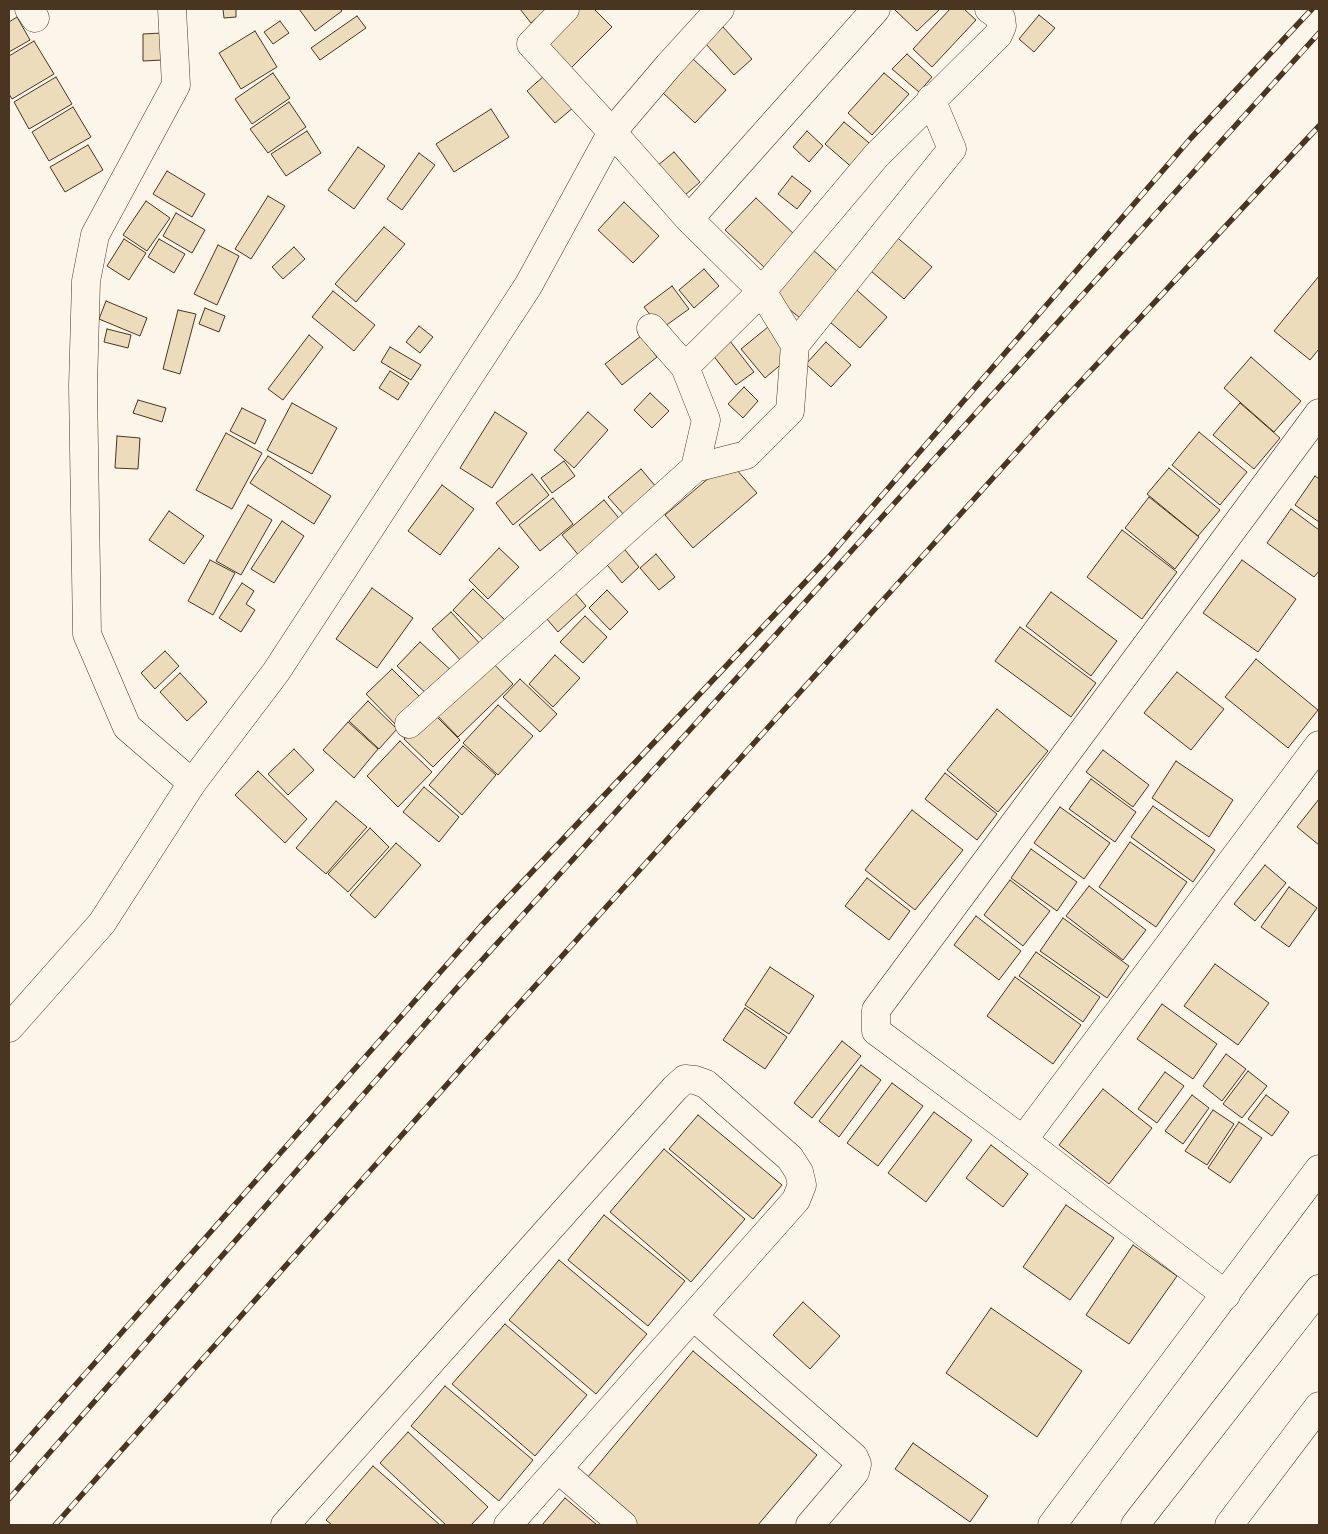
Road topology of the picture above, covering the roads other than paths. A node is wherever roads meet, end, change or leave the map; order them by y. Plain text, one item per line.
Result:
1 (172, 9) edge
2 (565, 9) edge
3 (720, 9) edge
4 (876, 9) edge
5 (990, 9) edge
6 (931, 99) junction
7 (612, 132) junction
8 (689, 219) junction
9 (762, 291) junction
10 (651, 328) dead end
11 (795, 345) junction
12 (685, 367) junction
13 (1319, 413) edge
14 (695, 468) junction
15 (409, 724) dead end
16 (1319, 745) edge
17 (192, 783) junction
18 (9, 1028) edge
19 (1023, 1140) junction
20 (1319, 1169) edge
21 (1319, 1289) edge
22 (1226, 1295) junction
23 (692, 1316) junction
24 (1319, 1406) edge
25 (558, 1468) junction
26 (285, 1525) edge
27 (508, 1525) edge
28 (623, 1525) edge
29 (810, 1525) edge
30 (1052, 1525) edge
31 (1135, 1525) edge
32 (1229, 1525) edge

1 - 17 street
2 - 7 street
3 - 7 street
4 - 8 street
5 - 6 street
6 - 9 street
6 - 11 street
7 - 8 street
7 - 17 street
8 - 9 street
9 - 11 street
9 - 12 street
10 - 12 street
11 - 14 street
12 - 14 street
13 - 19 street
14 - 15 street
16 - 19 street
17 - 18 street
19 - 22 street
20 - 22 street
21 - 31 street
22 - 30 street
23 - 25 street
23 - 26 street
23 - 29 street
24 - 32 street
25 - 27 street
25 - 28 street

